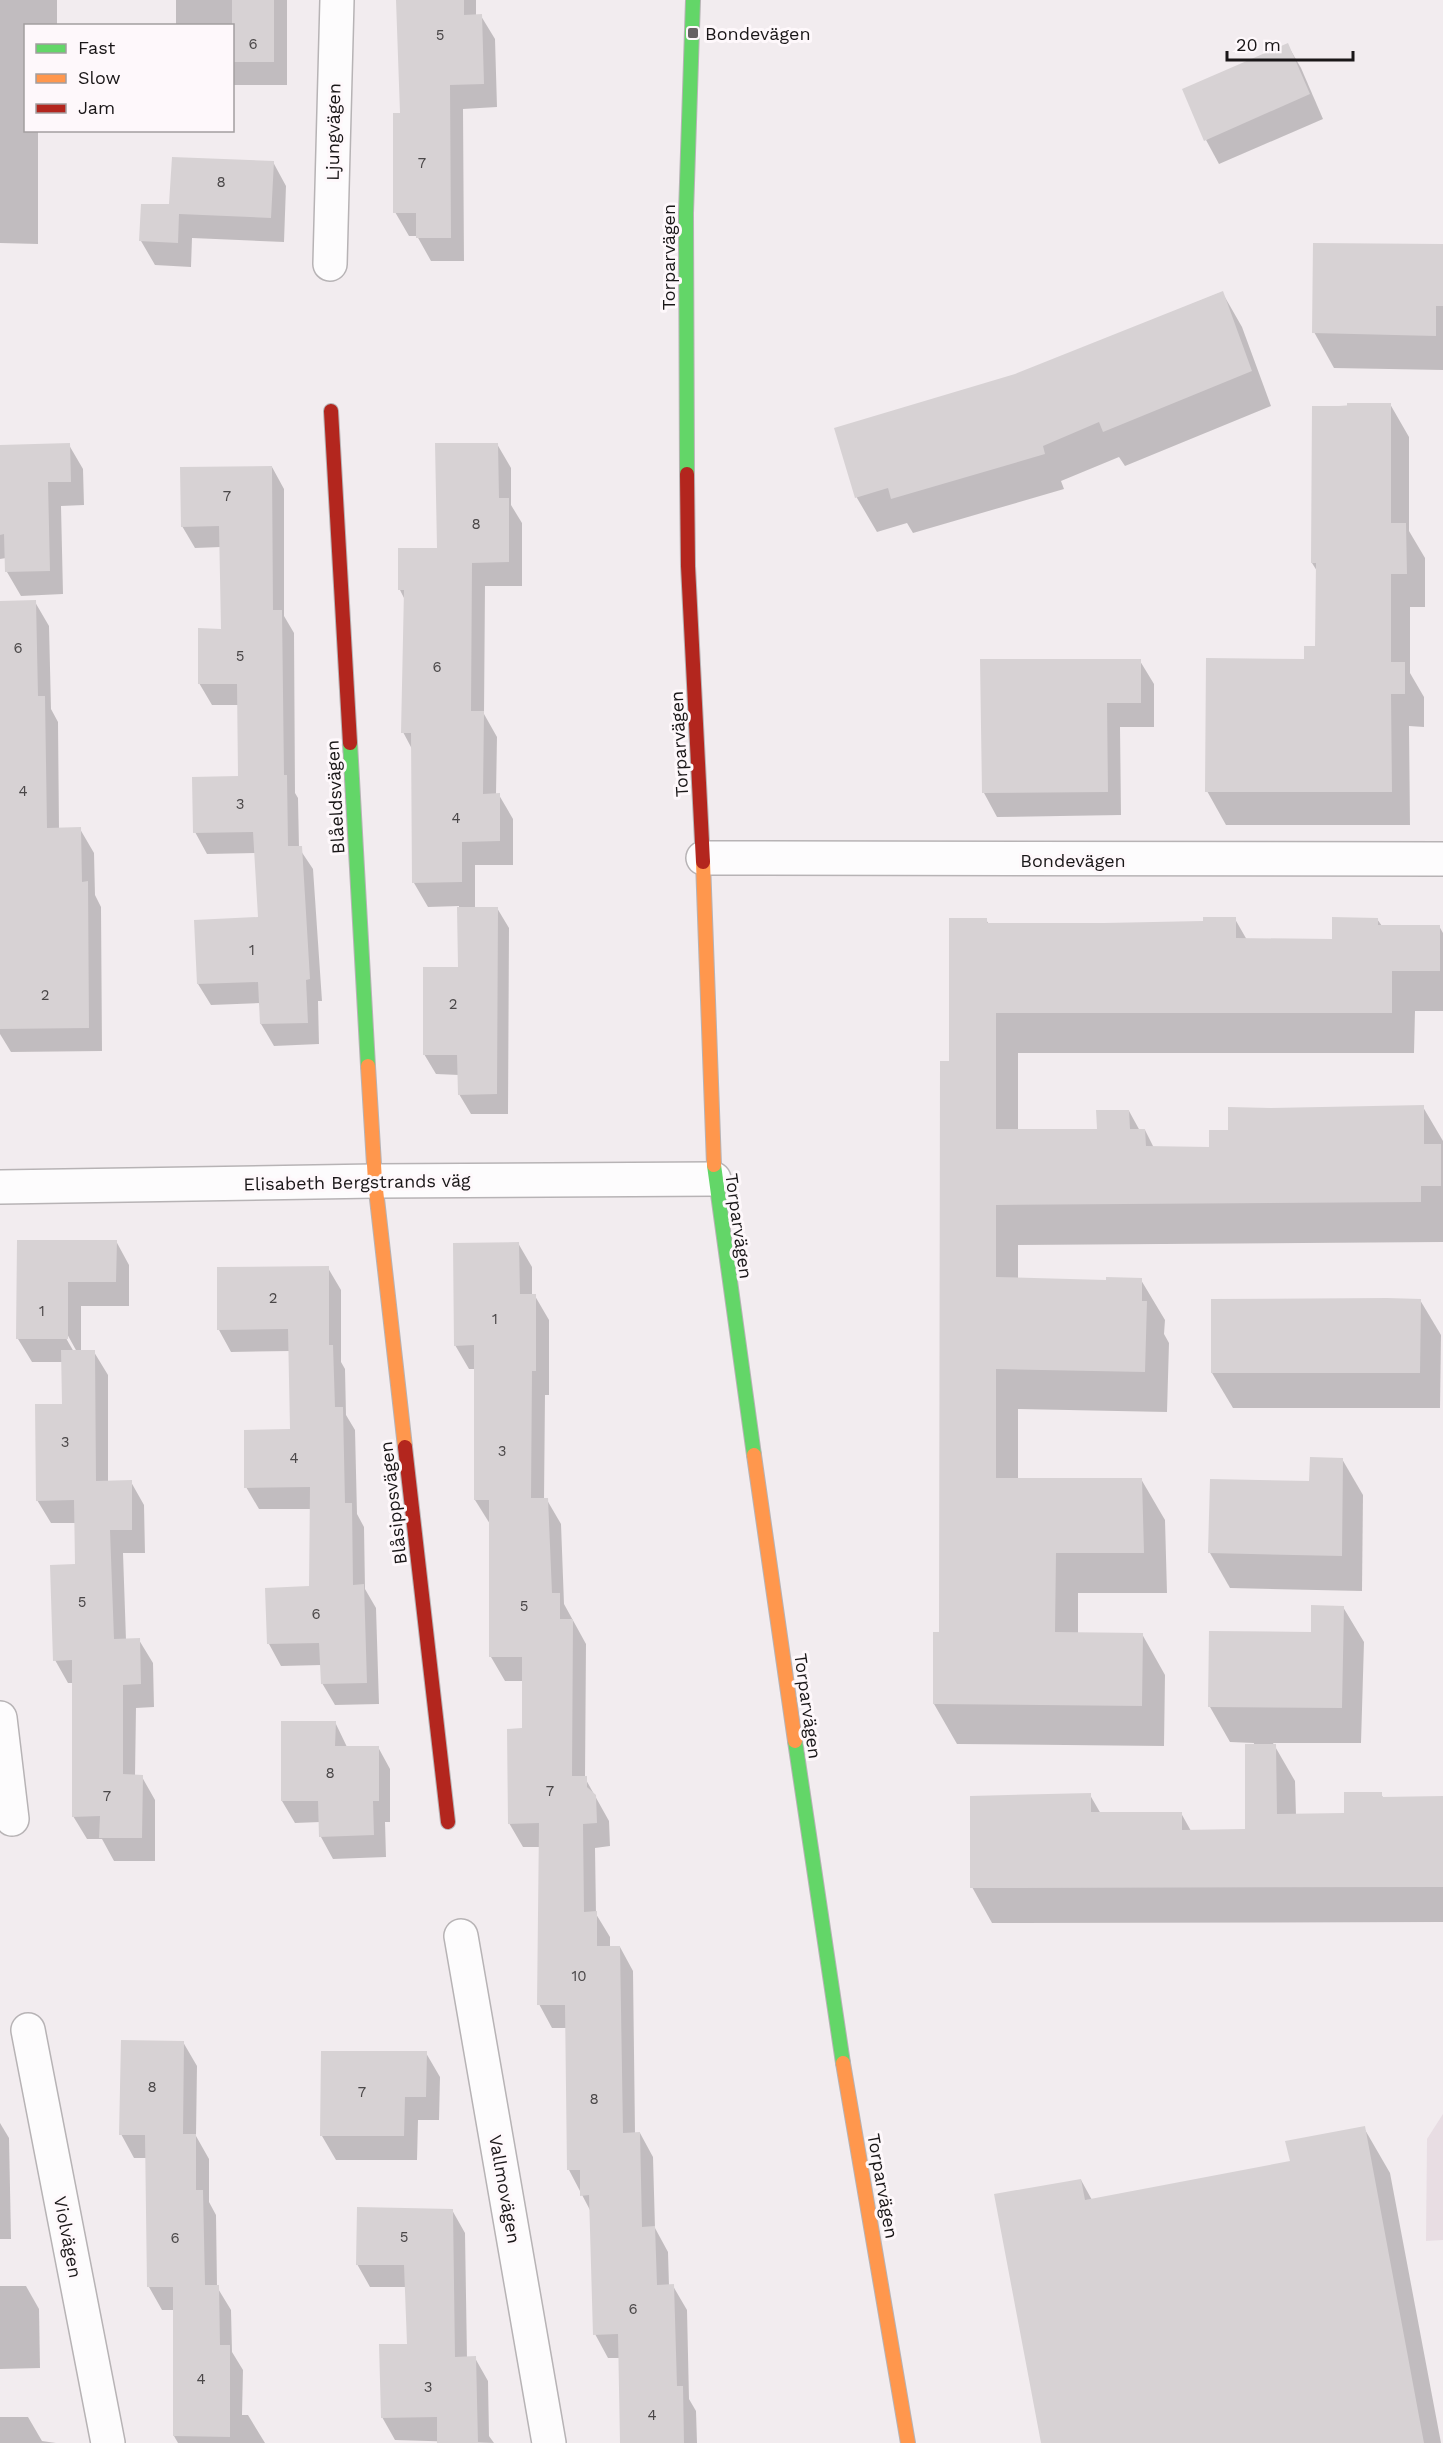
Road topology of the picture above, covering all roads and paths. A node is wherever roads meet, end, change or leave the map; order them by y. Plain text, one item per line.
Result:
1 (337, 0) edge
2 (693, 0) edge
3 (330, 264) dead end
4 (331, 411) dead end
5 (703, 858) junction
6 (1443, 859) edge
7 (714, 1179) junction
8 (375, 1181) junction
9 (0, 1187) edge
10 (0, 1718) edge
11 (12, 1819) dead end
12 (448, 1822) dead end
13 (461, 1936) dead end
14 (28, 2030) dead end
15 (108, 2443) edge
16 (549, 2443) edge
17 (908, 2443) edge

1 - 3 street, Ljungvägen
2 - 5 street, Torparvägen
4 - 8 street, Blåeldsvägen
5 - 6 street, Bondevägen
5 - 7 street, Torparvägen
7 - 8 street, Elisabeth Bergstrands väg
7 - 17 street, Torparvägen
8 - 9 street, Elisabeth Bergstrands väg
8 - 12 street, Blåsippsvägen
10 - 11 street
13 - 16 street, Vallmovägen
14 - 15 street, Violvägen

